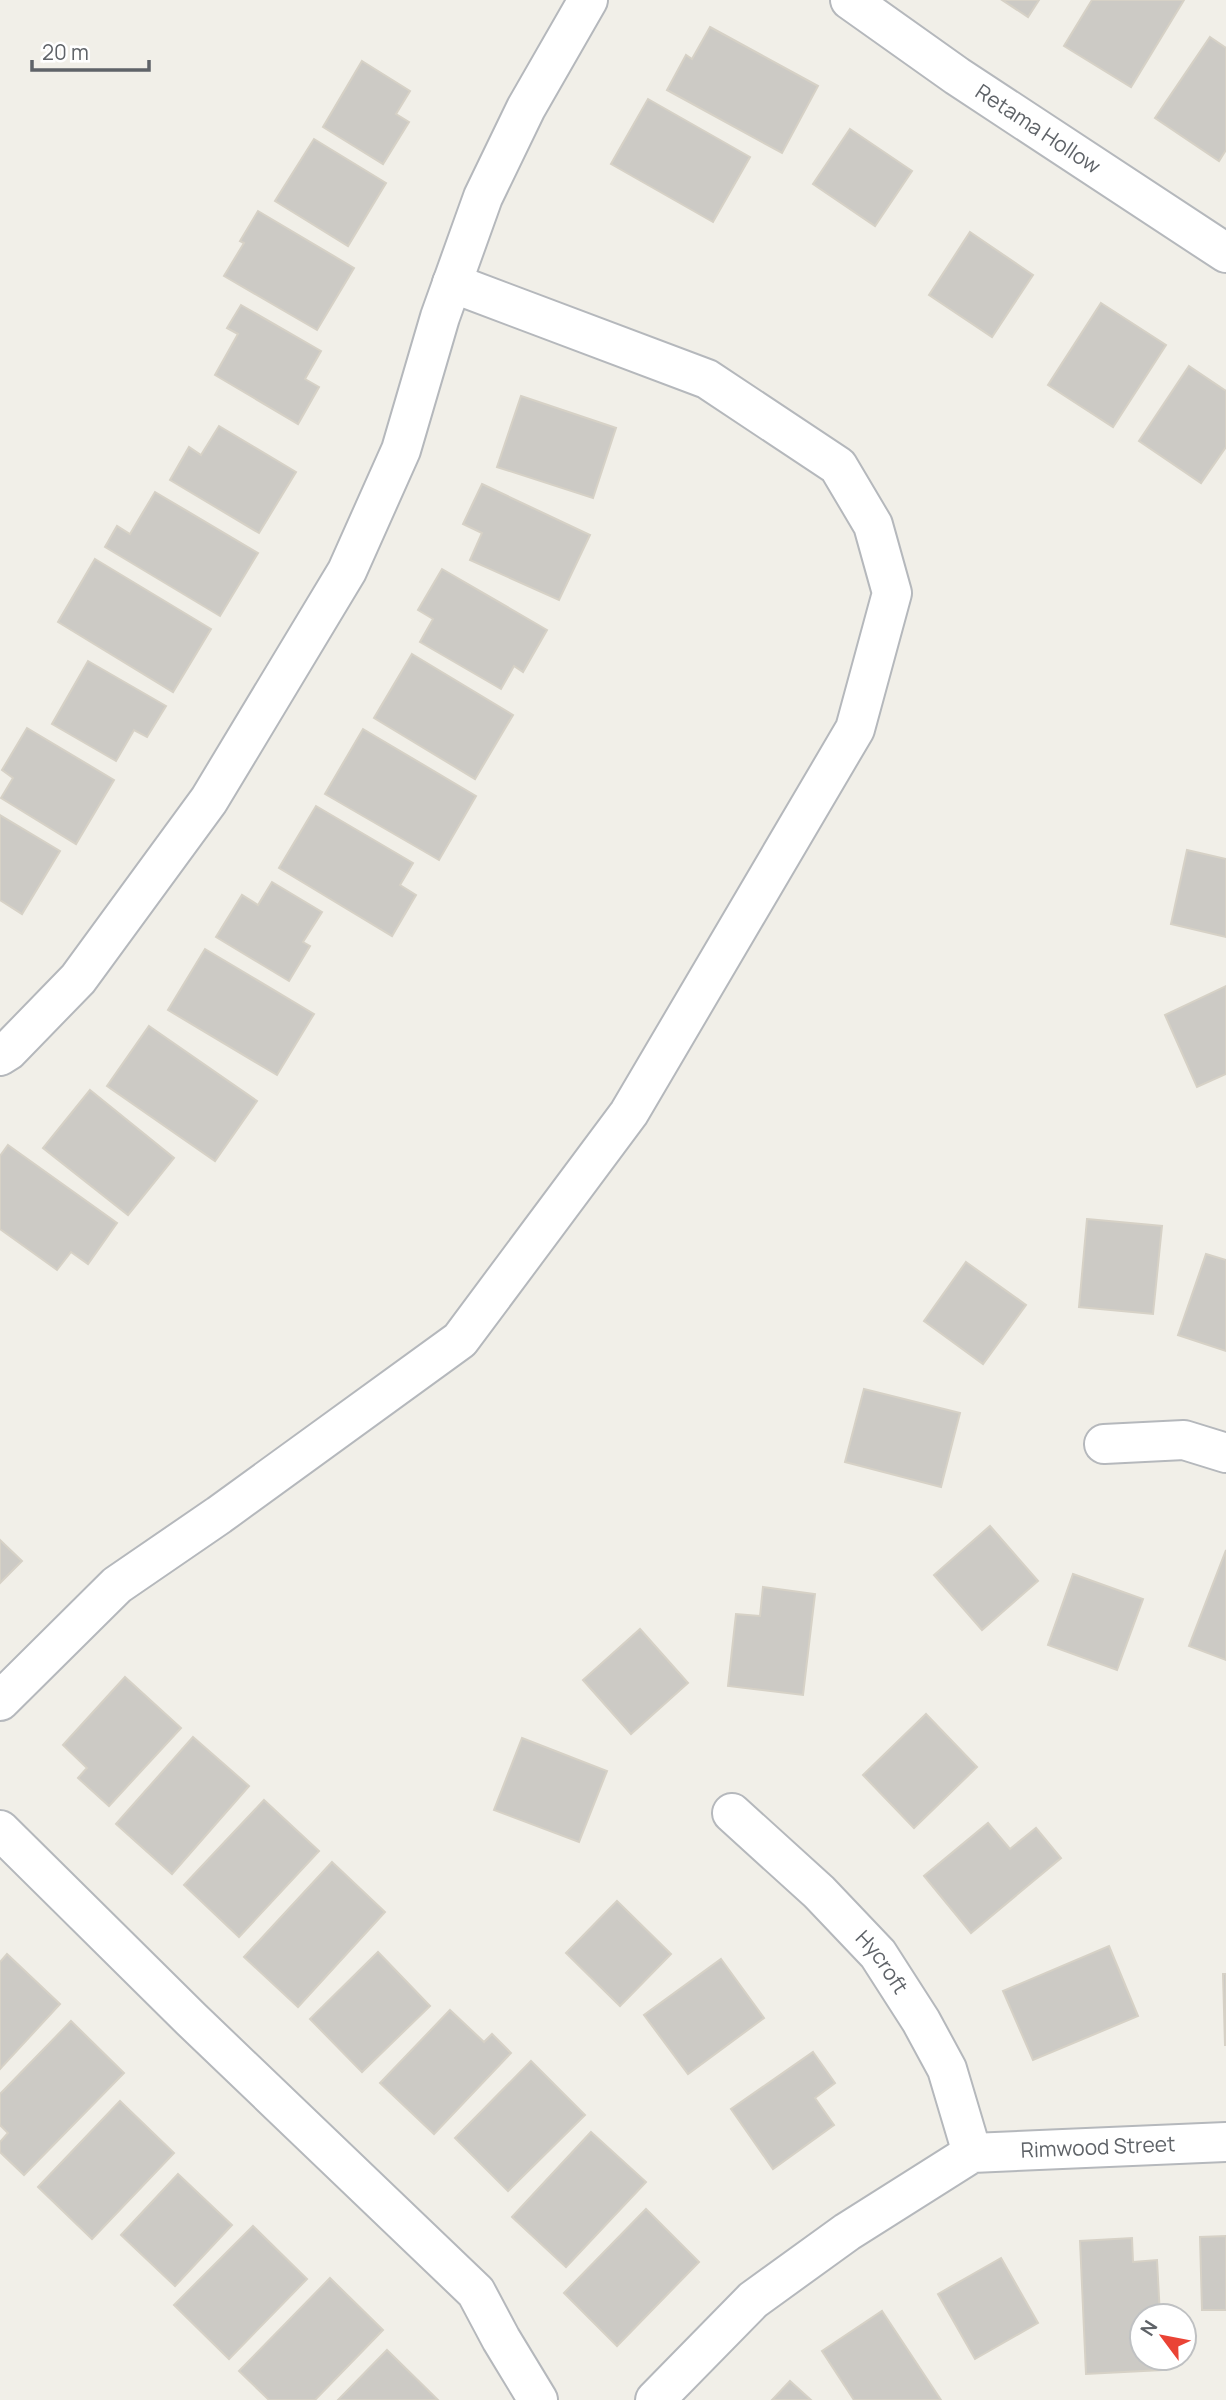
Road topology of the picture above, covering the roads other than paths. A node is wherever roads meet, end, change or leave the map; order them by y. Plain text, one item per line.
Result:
1 (588, 0) edge
2 (850, 0) edge
3 (1226, 253) edge
4 (452, 283) junction
5 (0, 1056) edge
6 (1104, 1444) dead end
7 (1226, 1453) edge
8 (0, 1701) edge
9 (732, 1813) dead end
10 (0, 1830) edge
11 (1226, 2141) edge
12 (972, 2153) junction
13 (538, 2400) edge
14 (655, 2400) edge

1 - 4 street
2 - 3 street, Retama Hollow
4 - 5 street
4 - 8 street
6 - 7 street
9 - 12 street, Hycroft
10 - 13 street
11 - 12 street, Rimwood Street
12 - 14 street

